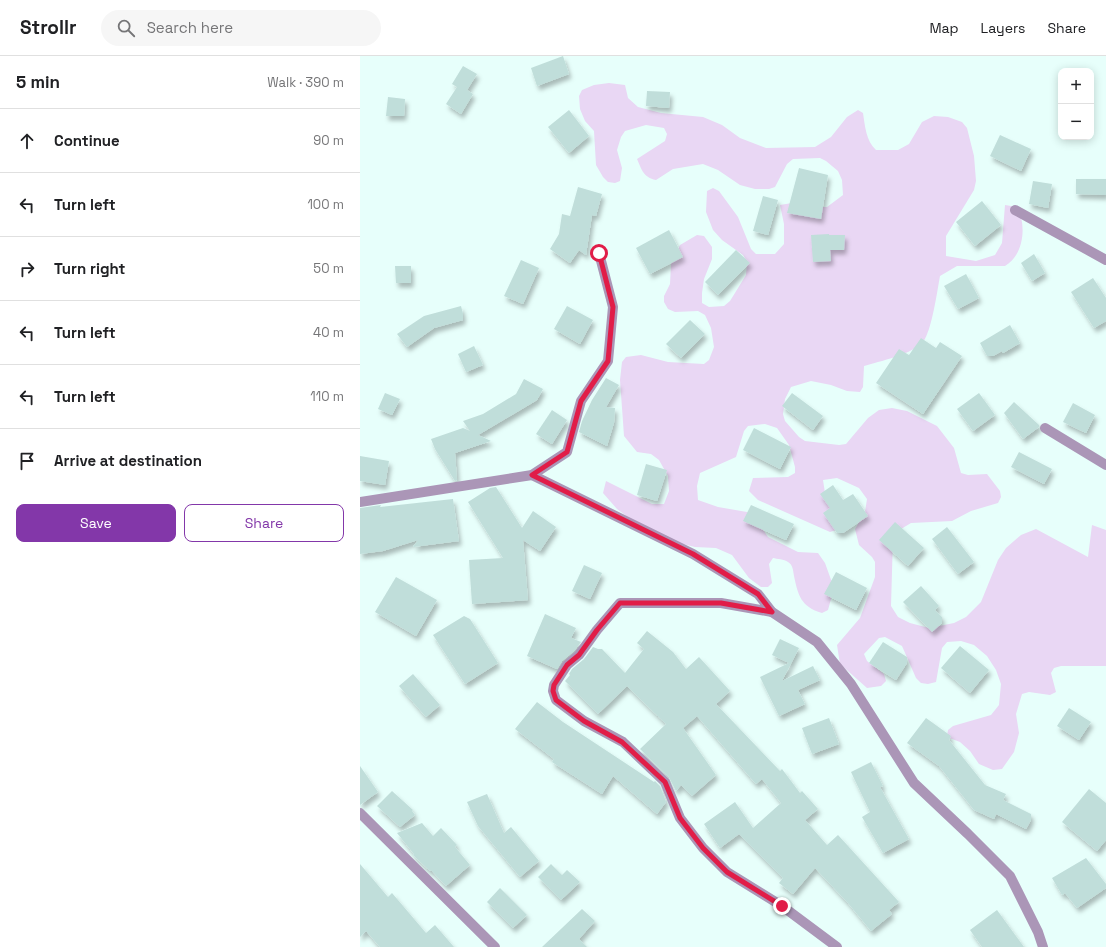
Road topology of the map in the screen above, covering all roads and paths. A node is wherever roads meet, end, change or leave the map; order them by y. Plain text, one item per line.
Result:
1 (1015, 210) dead end
2 (599, 253) dead end
3 (1106, 260) edge
4 (1045, 428) dead end
5 (1106, 465) edge
6 (532, 475) junction
7 (360, 502) edge
8 (772, 612) junction
9 (360, 813) edge
10 (495, 947) edge
11 (837, 947) edge
12 (1043, 947) edge

1 - 3 street
2 - 6 street
4 - 5 street
6 - 7 street
6 - 8 street
8 - 11 street
8 - 12 street
9 - 10 street

